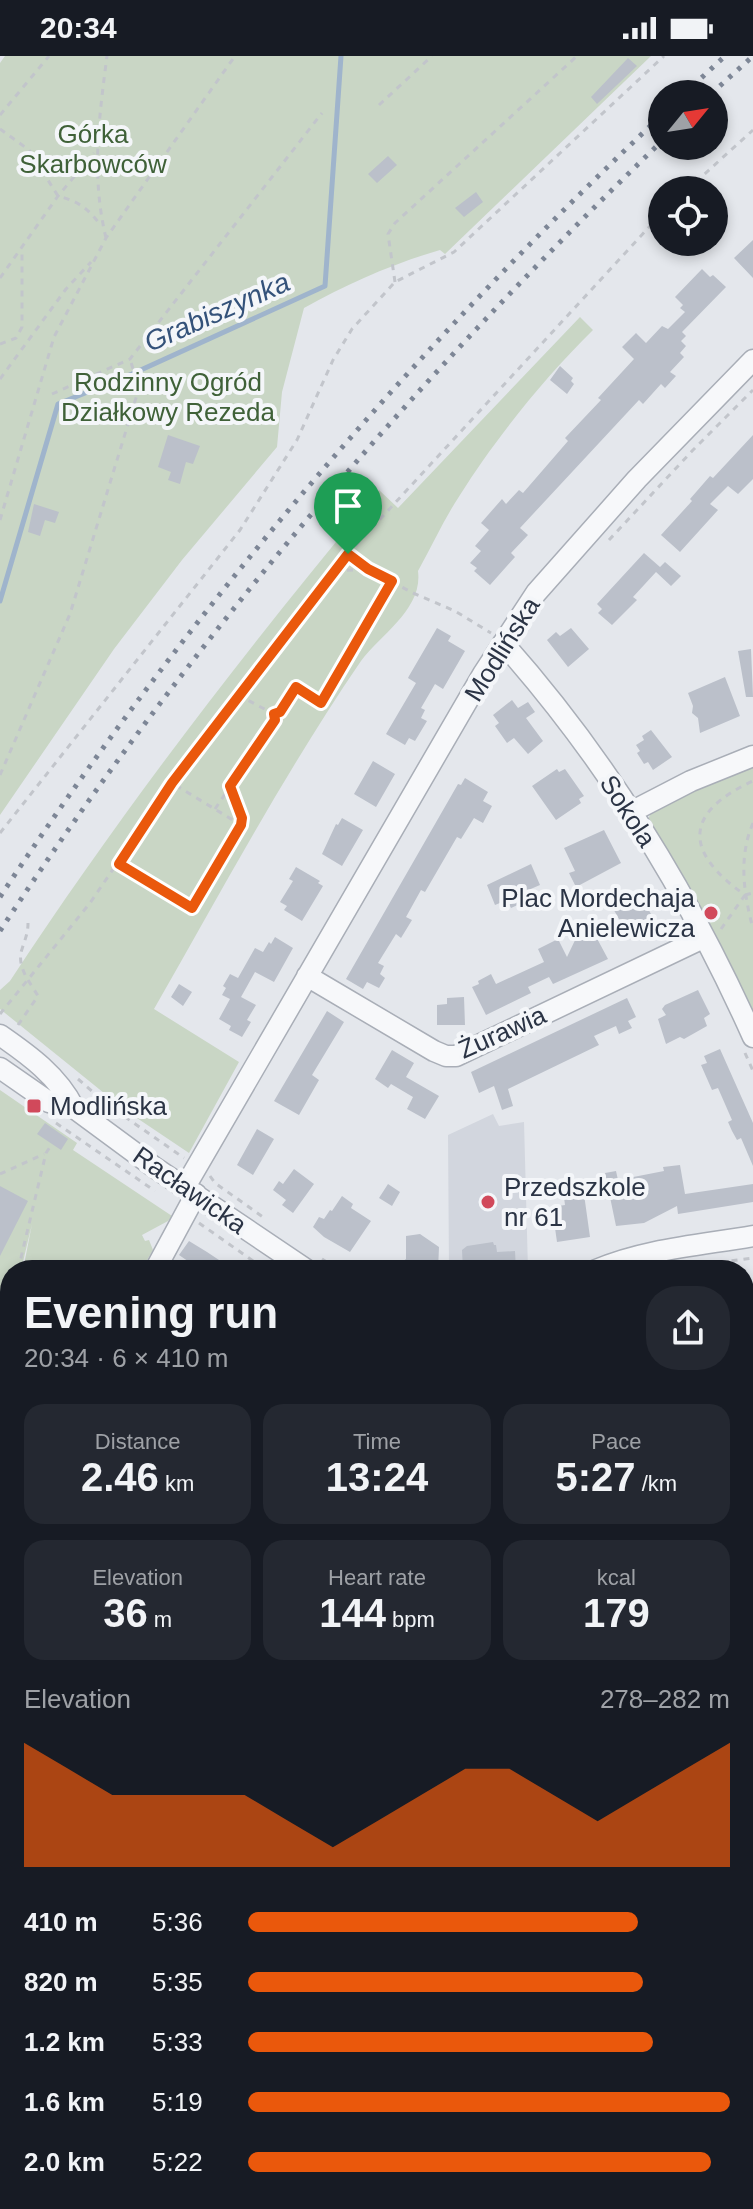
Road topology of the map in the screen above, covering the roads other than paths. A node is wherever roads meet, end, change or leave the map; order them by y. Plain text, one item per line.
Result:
1 (753, 360) edge
2 (503, 643) junction
3 (753, 756) edge
4 (631, 812) junction
5 (710, 934) junction
6 (307, 976) junction
7 (8, 1031) edge
8 (753, 1037) edge
9 (24, 1052) junction
10 (0, 1059) edge
11 (0, 1068) edge
12 (74, 1108) junction
13 (190, 1190) junction
14 (753, 1236) edge
15 (159, 1260) edge
16 (292, 1260) edge
17 (624, 1260) edge

1 - 2 street, Modlińska
2 - 4 street, Sokola
2 - 6 street, Modlińska
3 - 4 street
4 - 5 street, Sokola
5 - 6 street, Żurawia
5 - 8 street, Sokola
6 - 13 street, Modlińska
7 - 9 street, Racławicka
9 - 10 street
9 - 12 street, Racławicka
11 - 12 street, Racławicka
12 - 13 street, Racławicka
13 - 15 street, Modlińska
13 - 16 street, Racławicka
14 - 17 street

